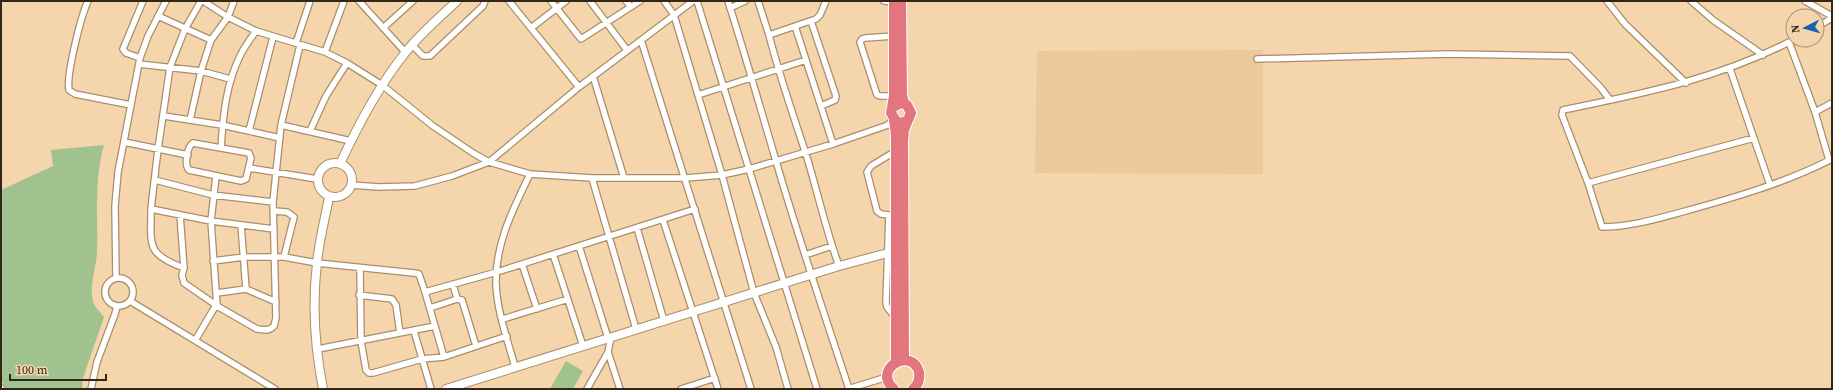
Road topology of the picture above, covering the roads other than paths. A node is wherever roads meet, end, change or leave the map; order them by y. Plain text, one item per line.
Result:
1 (88, 1) edge
2 (142, 1) edge
3 (166, 1) edge
4 (202, 1) edge
5 (234, 1) edge
6 (310, 1) edge
7 (344, 1) edge
8 (413, 1) edge
9 (457, 1) edge
10 (484, 1) edge
11 (509, 1) edge
12 (552, 1) edge
13 (566, 1) edge
14 (590, 1) edge
15 (626, 1) edge
16 (640, 1) edge
17 (664, 1) edge
18 (693, 1) edge
19 (696, 1) edge
20 (728, 1) edge
21 (745, 1) edge
22 (758, 1) edge
23 (826, 1) edge
24 (893, 1) edge
25 (1607, 1) edge
26 (1691, 1) edge
27 (1805, 1) edge
28 (362, 2) edge
29 (557, 8) junction
30 (631, 8) junction
31 (730, 8) junction
32 (674, 15) junction
33 (158, 16) junction
34 (228, 17) junction
35 (1832, 17) edge
36 (811, 21) junction
37 (607, 24) junction
38 (795, 26) junction
39 (383, 28) junction
40 (531, 28) junction
41 (185, 29) junction
42 (256, 31) junction
43 (769, 34) junction
44 (894, 36) junction
45 (274, 37) junction
46 (211, 40) junction
47 (641, 40) junction
48 (298, 44) junction
49 (1785, 44) edge
50 (412, 45) junction
51 (1793, 48) edge
52 (627, 50) junction
53 (325, 52) junction
54 (406, 53) junction
55 (1762, 55) junction
56 (1257, 59) dead end
57 (806, 60) junction
58 (140, 61) junction
59 (347, 63) junction
60 (170, 67) junction
61 (1730, 69) junction
62 (778, 70) junction
63 (201, 71) junction
64 (593, 76) junction
65 (753, 78) junction
66 (230, 80) junction
67 (1686, 83) junction
68 (382, 84) junction
69 (579, 87) junction
70 (724, 87) junction
71 (698, 95) junction
72 (1610, 100) junction
73 (894, 102) junction
74 (1832, 103) edge
75 (904, 104) junction
76 (131, 105) junction
77 (821, 106) junction
78 (1815, 112) junction
79 (164, 116) junction
80 (190, 120) junction
81 (894, 120) junction
82 (908, 120) junction
83 (222, 124) junction
84 (281, 125) junction
85 (250, 131) junction
86 (310, 131) junction
87 (280, 138) junction
88 (1754, 138) junction
89 (351, 141) junction
90 (124, 142) junction
91 (833, 144) junction
92 (221, 148) junction
93 (158, 149) junction
94 (896, 150) junction
95 (805, 152) junction
96 (188, 155) junction
97 (776, 160) junction
98 (1830, 160) edge
99 (489, 162) junction
100 (340, 164) junction
101 (250, 168) junction
102 (749, 169) junction
103 (276, 174) junction
104 (530, 174) junction
105 (722, 175) junction
106 (216, 176) junction
107 (592, 178) junction
108 (624, 178) junction
109 (686, 178) junction
110 (317, 179) junction
111 (155, 180) junction
112 (1588, 183) junction
113 (351, 185) junction
114 (1770, 185) junction
115 (214, 195) junction
116 (329, 197) junction
117 (273, 202) junction
118 (151, 209) junction
119 (695, 210) junction
120 (274, 211) junction
121 (180, 216) junction
122 (663, 220) junction
123 (211, 221) junction
124 (241, 225) junction
125 (636, 228) junction
126 (274, 229) junction
127 (609, 237) junction
128 (579, 246) junction
129 (832, 246) junction
130 (892, 253) junction
131 (553, 254) junction
132 (805, 255) junction
133 (275, 256) junction
134 (244, 257) junction
135 (284, 257) junction
136 (213, 261) junction
137 (317, 263) junction
138 (522, 264) junction
139 (839, 266) junction
140 (184, 268) junction
141 (360, 268) junction
142 (497, 272) junction
143 (811, 275) junction
144 (116, 278) junction
145 (784, 283) junction
146 (453, 284) junction
147 (246, 289) junction
148 (425, 292) junction
149 (216, 293) junction
150 (754, 293) junction
151 (359, 294) junction
152 (457, 299) junction
153 (568, 299) junction
154 (130, 300) junction
155 (276, 302) junction
156 (724, 302) junction
157 (116, 306) junction
158 (216, 306) junction
159 (430, 308) junction
160 (537, 309) junction
161 (692, 312) junction
162 (503, 319) junction
163 (664, 321) junction
164 (435, 326) junction
165 (636, 329) junction
166 (414, 331) junction
167 (400, 333) junction
168 (506, 336) junction
169 (609, 338) junction
170 (196, 340) junction
171 (361, 341) junction
172 (476, 346) junction
173 (583, 346) junction
174 (318, 349) junction
175 (608, 352) junction
176 (444, 357) junction
177 (422, 359) junction
178 (900, 361) junction
179 (515, 367) junction
180 (887, 376) junction
181 (715, 378) junction
182 (689, 388) edge
183 (91, 389) edge
184 (276, 389) edge
185 (323, 389) edge
186 (431, 389) edge
187 (446, 389) edge
188 (587, 389) edge
189 (620, 389) edge
190 (681, 389) edge
191 (718, 389) edge
192 (751, 389) edge
193 (788, 389) edge
194 (817, 389) edge
195 (848, 389) edge
196 (894, 389) edge
197 (913, 389) edge

1 - 76 street
2 - 58 street
3 - 33 street
4 - 34 street
4 - 41 street
5 - 34 street
6 - 48 street
7 - 53 street
8 - 39 street
9 - 50 street
10 - 50 street
11 - 40 street
12 - 29 street
13 - 29 street
14 - 37 street
15 - 30 street
16 - 30 street
17 - 32 street
18 - 32 street
19 - 70 street
20 - 31 street
21 - 31 street
22 - 43 street
23 - 36 street
24 - 44 highway
24 - 75 highway
25 - 67 street
26 - 55 street
27 - 35 street
28 - 39 street
29 - 37 street
29 - 40 street
30 - 37 street
31 - 65 street
32 - 47 street
32 - 71 street
33 - 41 street
33 - 58 street
34 - 42 street
34 - 46 street
36 - 38 street
36 - 77 street
37 - 52 street
38 - 43 street
38 - 57 street
39 - 54 street
40 - 69 street
41 - 46 street
41 - 60 street
42 - 45 street
42 - 66 street
43 - 62 street
44 - 73 highway
44 - 73 street
45 - 48 street
45 - 85 street
46 - 63 street
47 - 52 street
47 - 109 street
48 - 53 street
48 - 84 street
49 - 55 street
50 - 54 street
51 - 78 street
52 - 64 street
53 - 59 street
54 - 68 street
55 - 61 street
56 - 72 street
57 - 62 street
57 - 77 street
58 - 60 street
58 - 76 street
59 - 68 street
59 - 86 street
60 - 63 street
60 - 79 street
61 - 67 street
61 - 88 street
62 - 65 street
62 - 95 street
63 - 66 street
63 - 80 street
64 - 69 street
64 - 108 street
65 - 70 street
65 - 97 street
66 - 83 street
67 - 72 street
68 - 89 street
68 - 99 street
69 - 99 street
70 - 71 street
70 - 102 street
71 - 105 street
72 - 112 street
73 - 75 highway
73 - 81 highway
74 - 78 street
75 - 82 highway
76 - 90 street
77 - 91 street
78 - 98 street
79 - 80 street
79 - 93 street
80 - 83 street
81 - 82 highway
81 - 91 street
81 - 94 highway
82 - 178 highway
83 - 85 street
83 - 92 street
84 - 86 street
84 - 87 street
85 - 87 street
86 - 89 street
87 - 103 street
88 - 112 street
88 - 114 street
89 - 100 street
90 - 93 street
90 - 144 street
91 - 95 street
92 - 96 street
92 - 101 street
93 - 96 street
93 - 111 street
94 - 130 highway
94 - 130 street
95 - 97 street
95 - 129 street
96 - 106 street
97 - 102 street
97 - 132 street
98 - 114 street
99 - 104 street
99 - 113 street
100 - 110 street
100 - 113 street
101 - 103 street
101 - 106 street
102 - 105 street
102 - 145 street
103 - 110 street
103 - 117 street
104 - 107 street
104 - 142 street
105 - 109 street
105 - 150 street
106 - 115 street
107 - 108 street
107 - 127 street
108 - 109 street
109 - 119 street
110 - 116 street
111 - 115 street
111 - 118 street
112 - 114 street
113 - 116 street
115 - 117 street
115 - 123 street
116 - 137 street
117 - 120 street
118 - 121 street
118 - 140 street
119 - 122 street
119 - 156 street
120 - 126 street
120 - 135 street
121 - 123 street
121 - 140 street
122 - 125 street
122 - 161 street
123 - 124 street
123 - 136 street
124 - 126 street
124 - 134 street
125 - 127 street
125 - 163 street
126 - 133 street
127 - 128 street
127 - 165 street
128 - 131 street
128 - 169 street
129 - 132 street
129 - 139 street
130 - 139 street
130 - 178 highway
131 - 138 street
131 - 153 street
132 - 143 street
133 - 134 street
133 - 135 street
133 - 155 street
134 - 136 street
134 - 147 street
135 - 137 street
136 - 149 street
137 - 141 street
137 - 174 street
138 - 142 street
138 - 160 street
139 - 143 street
140 - 158 street
141 - 148 street
141 - 151 street
142 - 146 street
142 - 162 street
143 - 145 street
143 - 195 street
144 - 154 street
144 - 157 street
145 - 150 street
145 - 194 street
146 - 148 street
146 - 152 street
147 - 149 street
147 - 155 street
148 - 159 street
149 - 158 street
150 - 156 street
150 - 193 street
151 - 167 street
151 - 171 street
152 - 159 street
152 - 172 street
153 - 160 street
153 - 173 street
154 - 157 street
154 - 170 street
155 - 158 street
156 - 161 street
156 - 192 street
157 - 183 street
158 - 170 street
159 - 164 street
160 - 162 street
161 - 163 street
161 - 181 street
162 - 168 street
163 - 165 street
164 - 166 street
164 - 176 street
165 - 169 street
166 - 167 street
166 - 177 street
167 - 171 street
168 - 172 street
168 - 179 street
169 - 173 street
169 - 175 street
170 - 184 street
171 - 174 street
171 - 177 street
172 - 176 street
173 - 179 street
174 - 185 street
175 - 188 street
175 - 189 street
176 - 177 street
177 - 186 street
178 - 180 highway
178 - 197 highway
179 - 187 street
180 - 195 street
180 - 196 highway
181 - 182 street
181 - 191 street
182 - 190 street

